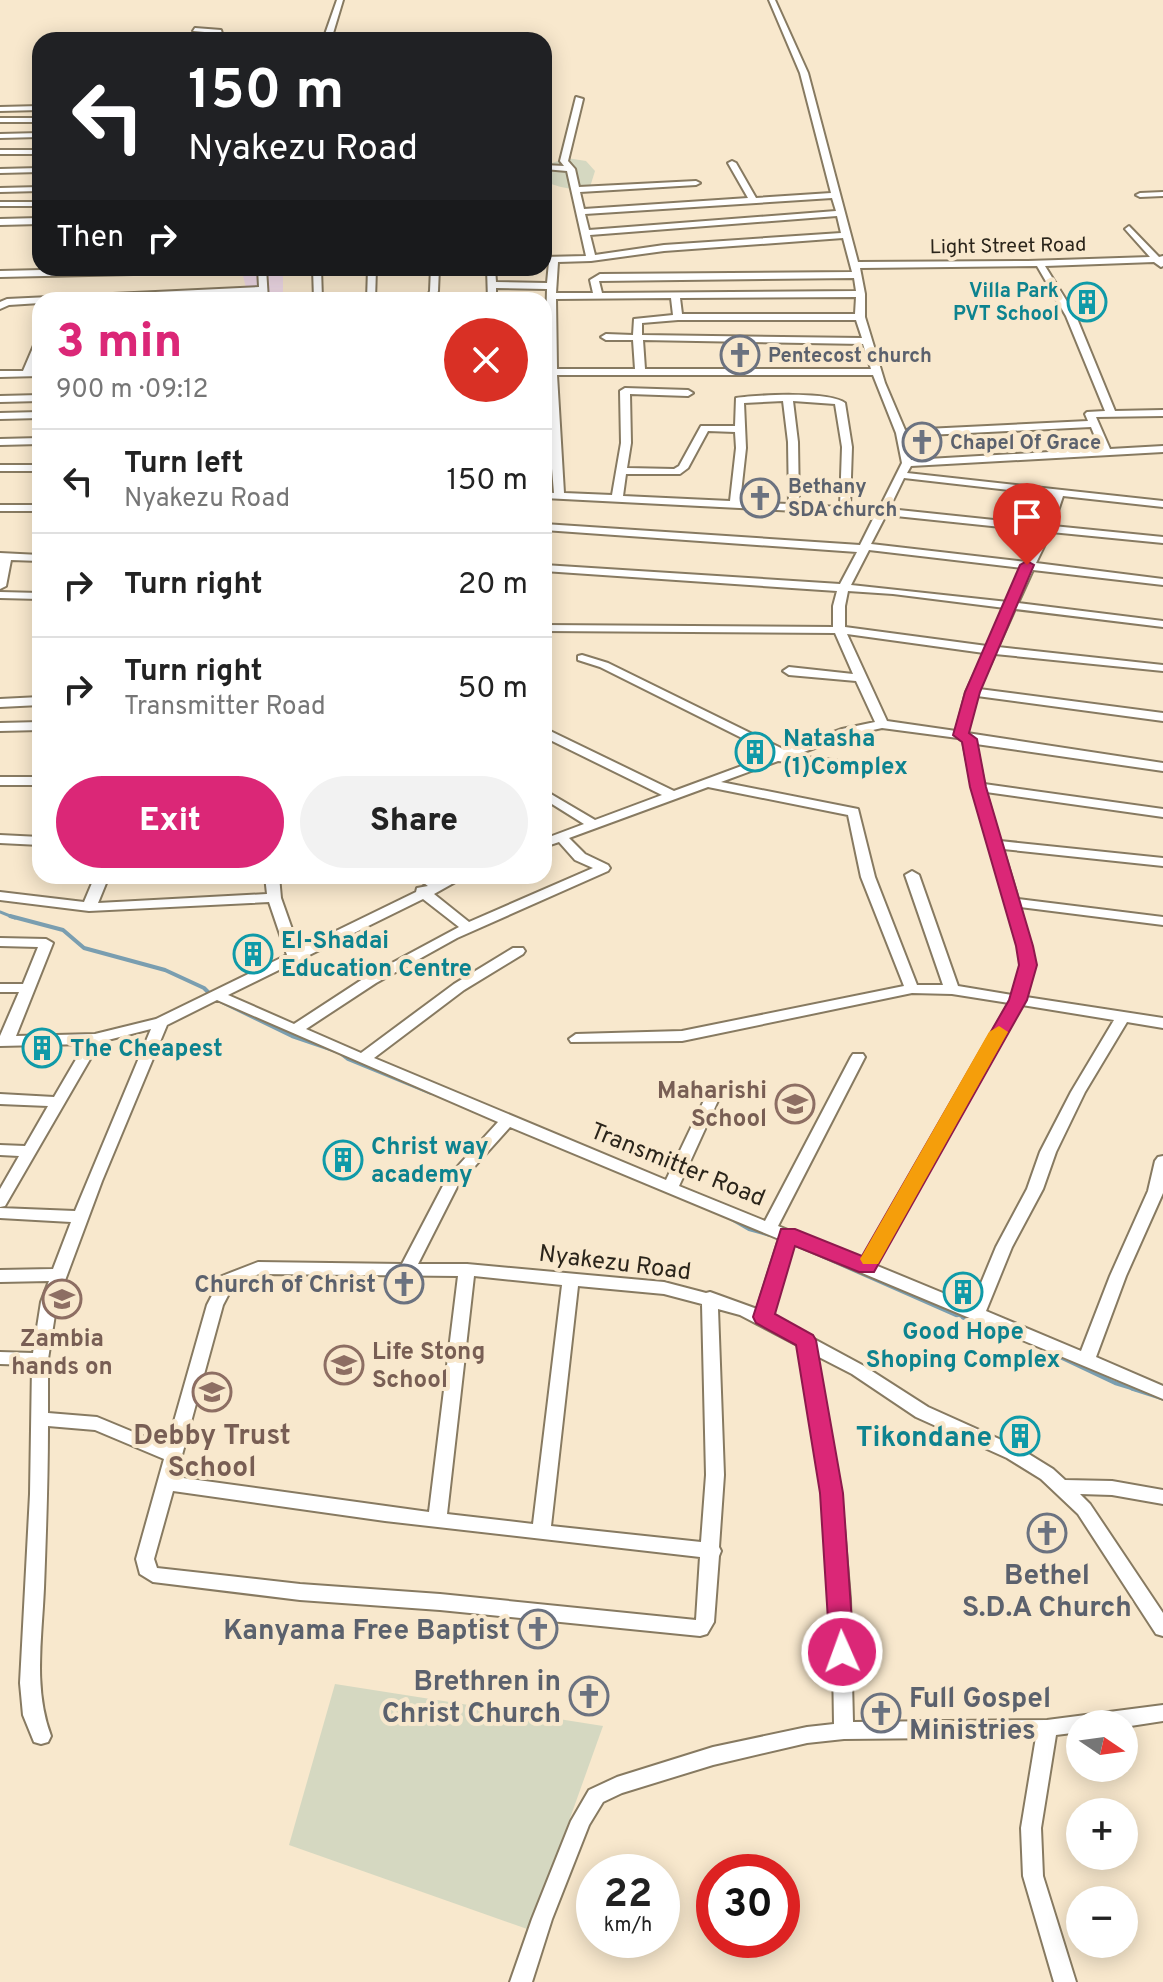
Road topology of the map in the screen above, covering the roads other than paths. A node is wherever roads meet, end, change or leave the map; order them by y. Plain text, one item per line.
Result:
1 (340, 0) edge
2 (772, 0) edge
3 (195, 30) dead end
4 (219, 32) edge
5 (330, 32) edge
6 (579, 99) dead end
7 (32, 108) edge
8 (0, 109) edge
9 (0, 120) edge
10 (32, 120) edge
11 (32, 135) edge
12 (0, 136) edge
13 (0, 152) edge
14 (32, 152) edge
15 (732, 163) dead end
16 (552, 167) edge
17 (569, 167) junction
18 (32, 170) edge
19 (0, 171) edge
20 (696, 183) dead end
21 (32, 189) edge
22 (0, 190) edge
23 (577, 190) junction
24 (1163, 194) edge
25 (834, 195) junction
26 (1140, 195) dead end
27 (753, 200) junction
28 (0, 204) edge
29 (32, 204) edge
30 (582, 212) junction
31 (839, 213) junction
32 (32, 221) edge
33 (0, 222) edge
34 (1129, 229) dead end
35 (588, 233) junction
36 (846, 235) junction
37 (591, 258) junction
38 (552, 260) edge
39 (1161, 261) edge
40 (1039, 263) junction
41 (856, 270) junction
42 (32, 273) edge
43 (0, 274) edge
44 (491, 276) edge
45 (550, 276) edge
46 (491, 285) junction
47 (550, 291) junction
48 (491, 292) edge
49 (861, 294) junction
50 (598, 296) junction
51 (675, 296) junction
52 (32, 300) edge
53 (0, 306) edge
54 (678, 317) junction
55 (860, 317) junction
56 (606, 337) dead end
57 (640, 340) junction
58 (868, 341) junction
59 (32, 361) edge
60 (552, 372) edge
61 (640, 372) junction
62 (877, 372) junction
63 (27, 373) junction
64 (32, 373) edge
65 (0, 374) edge
66 (688, 393) dead end
67 (32, 398) edge
68 (788, 398) junction
69 (0, 399) edge
70 (1111, 413) junction
71 (1163, 413) edge
72 (32, 415) edge
73 (0, 416) edge
74 (1093, 424) junction
75 (740, 429) junction
76 (901, 433) junction
77 (32, 441) edge
78 (0, 442) edge
79 (552, 446) edge
80 (1163, 449) edge
81 (1107, 453) junction
82 (0, 468) edge
83 (32, 468) edge
84 (904, 469) junction
85 (622, 471) junction
86 (1059, 491) junction
87 (552, 496) edge
88 (559, 496) junction
89 (617, 499) junction
90 (735, 504) junction
91 (1163, 504) edge
92 (794, 506) junction
93 (0, 508) edge
94 (32, 508) edge
95 (845, 509) junction
96 (884, 512) junction
97 (552, 528) edge
98 (1047, 528) junction
99 (1163, 540) edge
100 (864, 548) junction
101 (3, 556) edge
102 (32, 558) edge
103 (1027, 565) junction
104 (552, 569) edge
105 (1163, 582) edge
106 (0, 586) edge
107 (844, 587) junction
108 (0, 595) edge
109 (32, 596) edge
110 (1010, 606) junction
111 (1163, 624) edge
112 (552, 628) edge
113 (839, 630) junction
114 (989, 650) junction
115 (582, 658) dead end
116 (1163, 668) edge
117 (789, 671) dead end
118 (861, 678) junction
119 (972, 692) junction
120 (32, 701) edge
121 (0, 703) edge
122 (1163, 717) edge
123 (882, 724) junction
124 (32, 726) edge
125 (0, 727) edge
126 (552, 736) edge
127 (965, 737) junction
128 (781, 756) junction
129 (845, 765) dead end
130 (1163, 767) edge
131 (0, 781) edge
132 (32, 781) edge
133 (711, 784) junction
134 (978, 787) junction
135 (674, 796) junction
136 (552, 799) edge
137 (1163, 813) edge
138 (595, 825) junction
139 (561, 837) junction
140 (0, 839) edge
141 (552, 840) edge
142 (32, 841) edge
143 (995, 844) junction
144 (1163, 862) edge
145 (912, 875) dead end
146 (99, 884) edge
147 (273, 884) edge
148 (426, 884) edge
149 (439, 884) edge
150 (429, 888) junction
151 (0, 896) edge
152 (274, 898) junction
153 (1013, 902) junction
154 (89, 907) junction
155 (1163, 921) edge
156 (470, 929) junction
157 (0, 942) edge
158 (518, 951) dead end
159 (294, 955) junction
160 (0, 988) edge
161 (29, 988) junction
162 (912, 989) junction
163 (952, 990) junction
164 (219, 996) junction
165 (1018, 1000) junction
166 (1123, 1017) junction
167 (161, 1022) junction
168 (1163, 1023) edge
169 (294, 1030) junction
170 (95, 1039) junction
171 (576, 1039) dead end
172 (3, 1041) edge
173 (858, 1057) dead end
174 (363, 1059) junction
175 (714, 1094) dead end
176 (0, 1099) edge
177 (60, 1102) junction
178 (509, 1119) junction
179 (0, 1150) edge
180 (30, 1151) junction
181 (1163, 1161) edge
182 (671, 1187) junction
183 (0, 1202) edge
184 (0, 1213) edge
185 (80, 1217) junction
186 (770, 1227) junction
187 (788, 1235) junction
188 (866, 1267) junction
189 (408, 1268) junction
190 (467, 1270) junction
191 (58, 1275) junction
192 (0, 1276) edge
193 (571, 1280) junction
194 (710, 1298) junction
195 (976, 1316) junction
196 (763, 1317) junction
197 (806, 1340) junction
198 (0, 1358) edge
199 (40, 1359) junction
200 (1086, 1361) junction
201 (1163, 1393) edge
202 (38, 1419) junction
203 (174, 1456) junction
204 (167, 1483) junction
205 (1063, 1487) junction
206 (1163, 1497) edge
207 (437, 1519) junction
208 (541, 1533) junction
209 (712, 1551) junction
210 (1163, 1628) edge
211 (1163, 1713) edge
212 (1138, 1716) edge
213 (1066, 1726) edge
214 (1047, 1728) junction
215 (844, 1731) junction
216 (41, 1736) dead end
217 (521, 1982) edge
218 (1065, 1982) edge

1 - 5 street
2 - 25 street
3 - 4 street
6 - 17 street
7 - 8 street
9 - 10 street
11 - 12 street
13 - 14 street
15 - 27 street
16 - 17 street
17 - 23 street
18 - 19 street
20 - 23 street
21 - 22 street
23 - 30 street
24 - 26 street
25 - 27 street
25 - 31 street
27 - 30 street
28 - 29 street
30 - 35 street
31 - 35 street
31 - 36 street
32 - 33 street
34 - 39 street
35 - 37 street
36 - 37 street
36 - 41 street
37 - 38 street
39 - 40 street, Light Street Road
40 - 41 street, Light Street Road
40 - 70 street
41 - 49 street
41 - 50 street, Light Street Road
42 - 43 street
44 - 46 street
45 - 47 street
46 - 47 street
46 - 48 street
47 - 50 street
49 - 51 street
49 - 55 street
50 - 51 street
51 - 54 street
52 - 53 street
54 - 55 street
54 - 57 street
55 - 58 street
56 - 57 street
57 - 58 street
57 - 61 street
58 - 62 street
59 - 63 street
60 - 61 street
61 - 62 street
62 - 76 street
63 - 64 street
63 - 65 street
66 - 85 street
67 - 69 street
68 - 75 street
68 - 92 street
68 - 95 street
70 - 71 street
70 - 74 street
72 - 73 street
74 - 76 street
74 - 81 street
75 - 85 street
75 - 90 street
76 - 84 street
77 - 78 street
79 - 88 street
80 - 81 street
81 - 84 street
82 - 83 street
84 - 86 street
84 - 96 street
85 - 89 street
86 - 91 street
86 - 98 street
87 - 88 street
88 - 89 street
89 - 90 street
90 - 92 street
92 - 95 street
93 - 94 street
95 - 96 street
96 - 98 street
96 - 100 street
97 - 100 street
98 - 99 street
98 - 103 street
100 - 103 street
100 - 107 street
101 - 102 street
101 - 106 street
103 - 105 street
103 - 110 street
104 - 107 street
107 - 110 street
107 - 113 street
108 - 109 street
110 - 111 street
110 - 114 street
112 - 113 street
113 - 114 street
113 - 118 street
114 - 116 street
114 - 119 street
115 - 128 street
117 - 118 street
118 - 123 street
119 - 122 street
119 - 127 street
120 - 121 street
123 - 127 street
123 - 128 street
124 - 125 street
126 - 135 street
127 - 130 street
127 - 134 street
128 - 129 street
128 - 133 street
131 - 132 street
133 - 135 street
133 - 162 street
134 - 137 street
134 - 143 street
135 - 138 street
136 - 138 street
138 - 139 street
139 - 141 street
139 - 156 street
140 - 142 street
143 - 144 street
143 - 153 street
145 - 163 street
146 - 154 street
147 - 152 street
148 - 150 street
149 - 150 street
150 - 156 street
150 - 159 street
151 - 154 street
152 - 154 street
152 - 159 street
153 - 155 street
153 - 165 street
156 - 169 street
157 - 161 street
158 - 174 street
159 - 164 street
160 - 161 street
161 - 172 street
162 - 163 street
162 - 171 street
163 - 165 street
164 - 167 street
164 - 169 street, Transmitter Road
165 - 166 street
165 - 188 street
166 - 168 street
166 - 195 street
167 - 170 street
167 - 185 street
169 - 174 street, Transmitter Road
170 - 172 street
170 - 177 street
173 - 186 street
174 - 178 street, Transmitter Road
175 - 182 street
176 - 177 street
177 - 180 street
178 - 182 street, Transmitter Road
178 - 189 street
179 - 180 street
180 - 183 street
181 - 200 street
182 - 186 street, Transmitter Road
184 - 185 street
185 - 191 street
186 - 187 street, Transmitter Road
187 - 188 street, Transmitter Road
187 - 196 street
188 - 195 street, Transmitter Road
189 - 190 street, Nyakezu Road
189 - 203 street, Nyakezu Road
190 - 193 street, Nyakezu Road
190 - 207 street
191 - 192 street
191 - 199 street
193 - 194 street, Nyakezu Road
193 - 208 street
194 - 196 street, Nyakezu Road
194 - 209 street
195 - 200 street, Transmitter Road
196 - 197 street, Nyakezu Road
197 - 205 street, Nyakezu Road
197 - 215 street
198 - 199 street
199 - 202 street
200 - 201 street, Transmitter Road
202 - 203 street
202 - 216 street
203 - 204 street
204 - 207 street
204 - 209 street
205 - 206 street
205 - 210 street, Nyakezu Road
207 - 208 street
208 - 209 street
211 - 212 street
213 - 214 street
214 - 215 street
214 - 218 street
215 - 217 street

